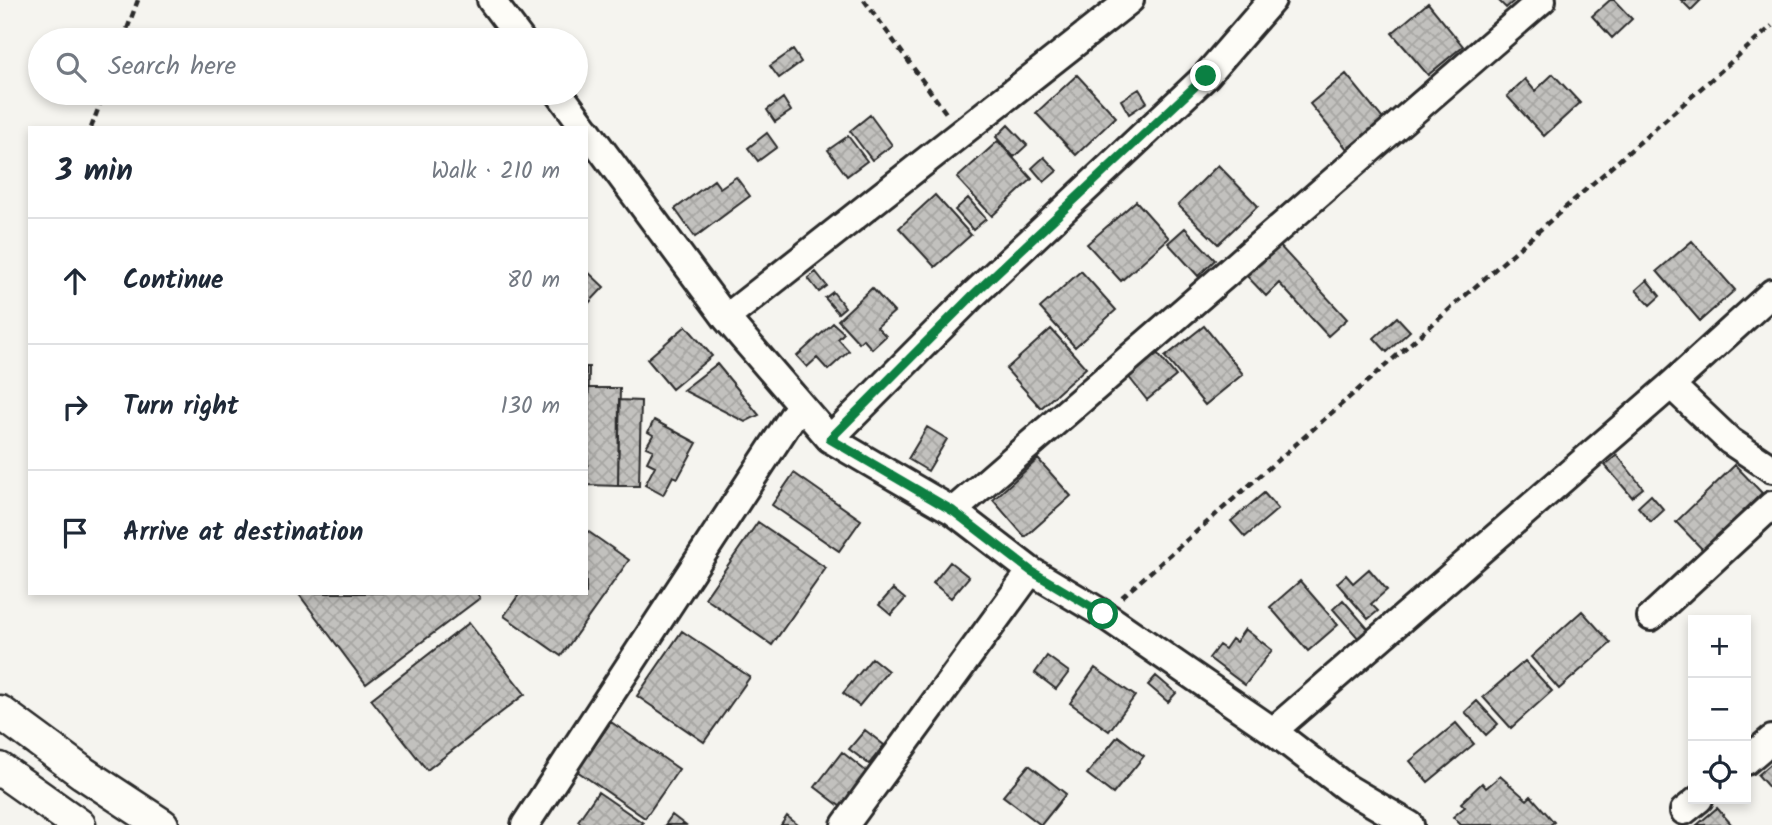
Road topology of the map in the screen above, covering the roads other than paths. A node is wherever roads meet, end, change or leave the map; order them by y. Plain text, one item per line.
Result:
1 (491, 0) edge
2 (1130, 0) edge
3 (1272, 0) edge
4 (1542, 0) edge
5 (512, 28) edge
6 (568, 105) edge
7 (584, 126) edge
8 (588, 131) edge
9 (1772, 293) edge
10 (726, 318) junction
11 (1671, 385) junction
12 (800, 405) junction
13 (830, 439) junction
14 (1772, 469) edge
15 (1772, 505) edge
16 (953, 511) junction
17 (1031, 571) junction
18 (1651, 617) dead end
19 (0, 712) edge
20 (1273, 731) junction
21 (1772, 739) edge
22 (1751, 757) edge
23 (0, 769) edge
24 (79, 825) edge
25 (162, 825) edge
26 (526, 825) edge
27 (845, 825) edge
28 (1410, 825) edge

1 - 5 street
2 - 10 street
3 - 13 street
4 - 16 street
6 - 7 street
8 - 10 street
9 - 11 street
10 - 12 street
11 - 14 street
11 - 20 street
12 - 13 street
12 - 26 street
13 - 16 street
15 - 18 street
16 - 17 street
17 - 20 street
17 - 27 street
19 - 25 main road
20 - 28 street
21 - 22 street
23 - 24 main road

